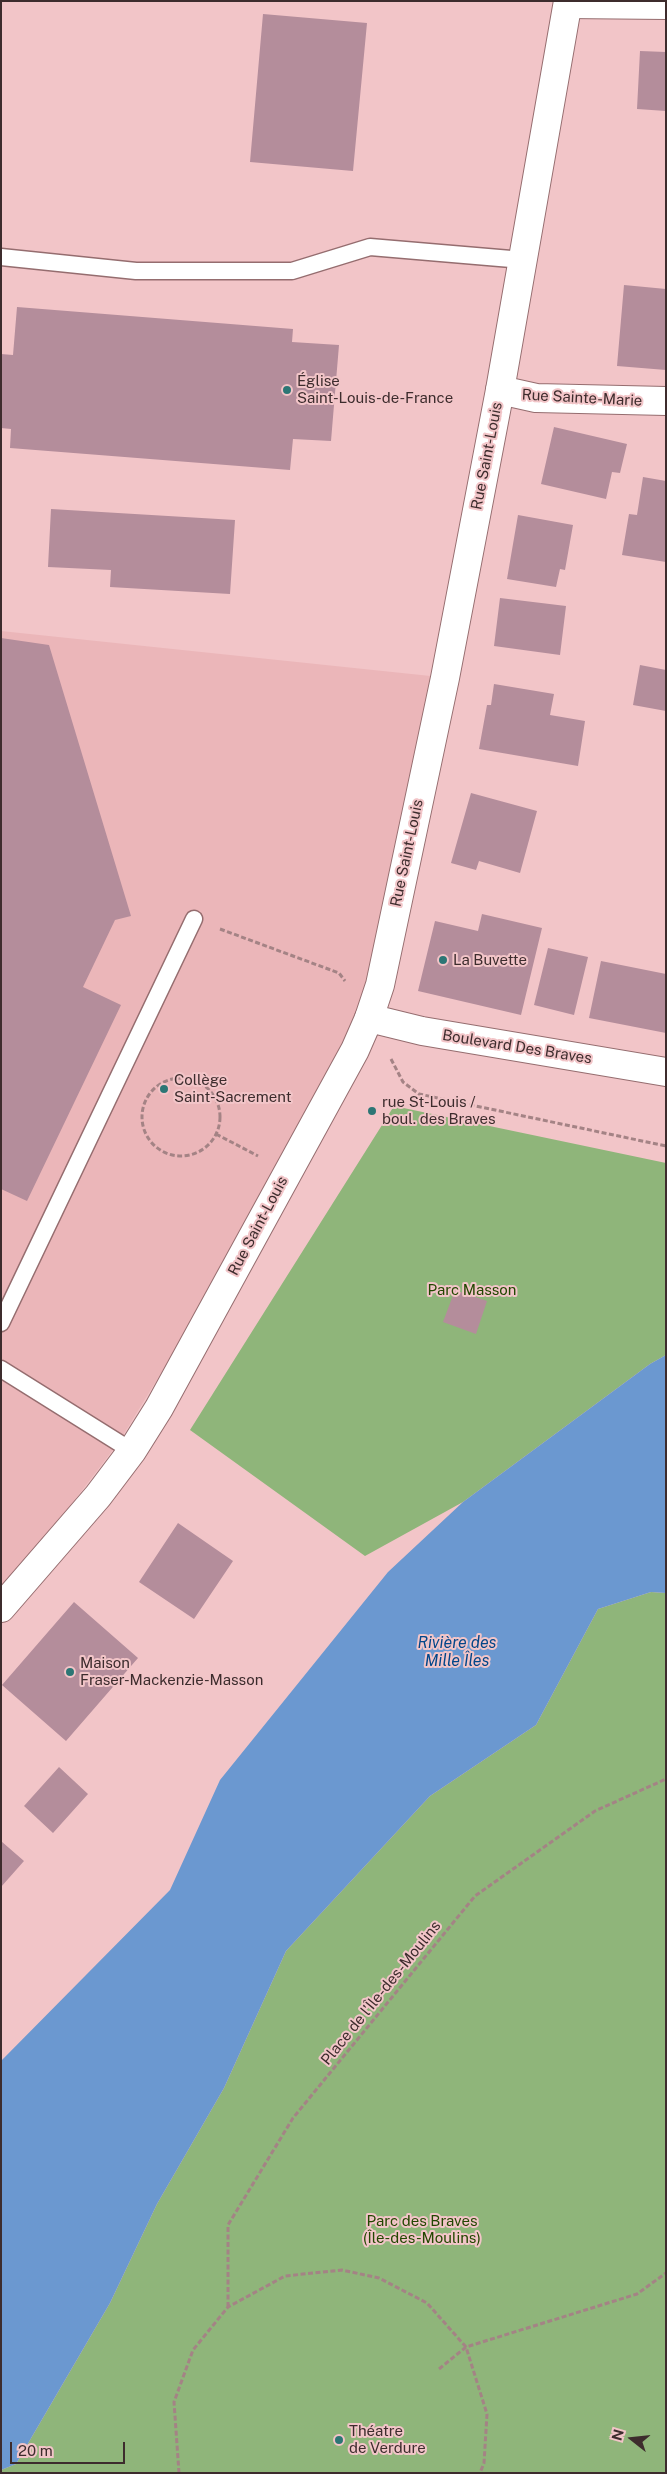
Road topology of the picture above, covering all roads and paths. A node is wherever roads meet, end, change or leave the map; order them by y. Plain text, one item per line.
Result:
1 (568, 3) edge
2 (666, 4) edge
3 (1, 257) edge
4 (523, 260) junction
5 (500, 390) junction
6 (666, 401) edge
7 (194, 919) joint
8 (369, 1018) junction
9 (666, 1072) edge
10 (216, 1134) junction
11 (666, 1146) edge
12 (287, 1171) junction
13 (1, 1323) edge
14 (1, 1369) edge
15 (132, 1452) junction
16 (1, 1608) edge
17 (666, 1779) edge
18 (666, 2274) edge
19 (228, 2307) junction
20 (466, 2347) junction
21 (439, 2369) dead end
22 (177, 2472) edge
23 (480, 2473) edge

1 - 2 main road
1 - 4 main road, Rue Saint-Louis
3 - 4 lane
4 - 5 main road, Rue Saint-Louis
5 - 6 main road, Rue Sainte-Marie
5 - 8 main road, Rue Saint-Louis
7 - 8 path
7 - 13 lane
8 - 9 main road, Boulevard Des Braves
8 - 11 path
8 - 12 main road, Rue Saint-Louis
10 - 10 path
10 - 12 path
12 - 15 main road, Rue Saint-Louis
14 - 15 lane
15 - 16 main road, Rue Saint-Louis
17 - 19 path, Place de l'Île-des-Moulins
18 - 20 path
19 - 20 path
19 - 22 path
20 - 21 path
20 - 23 path

